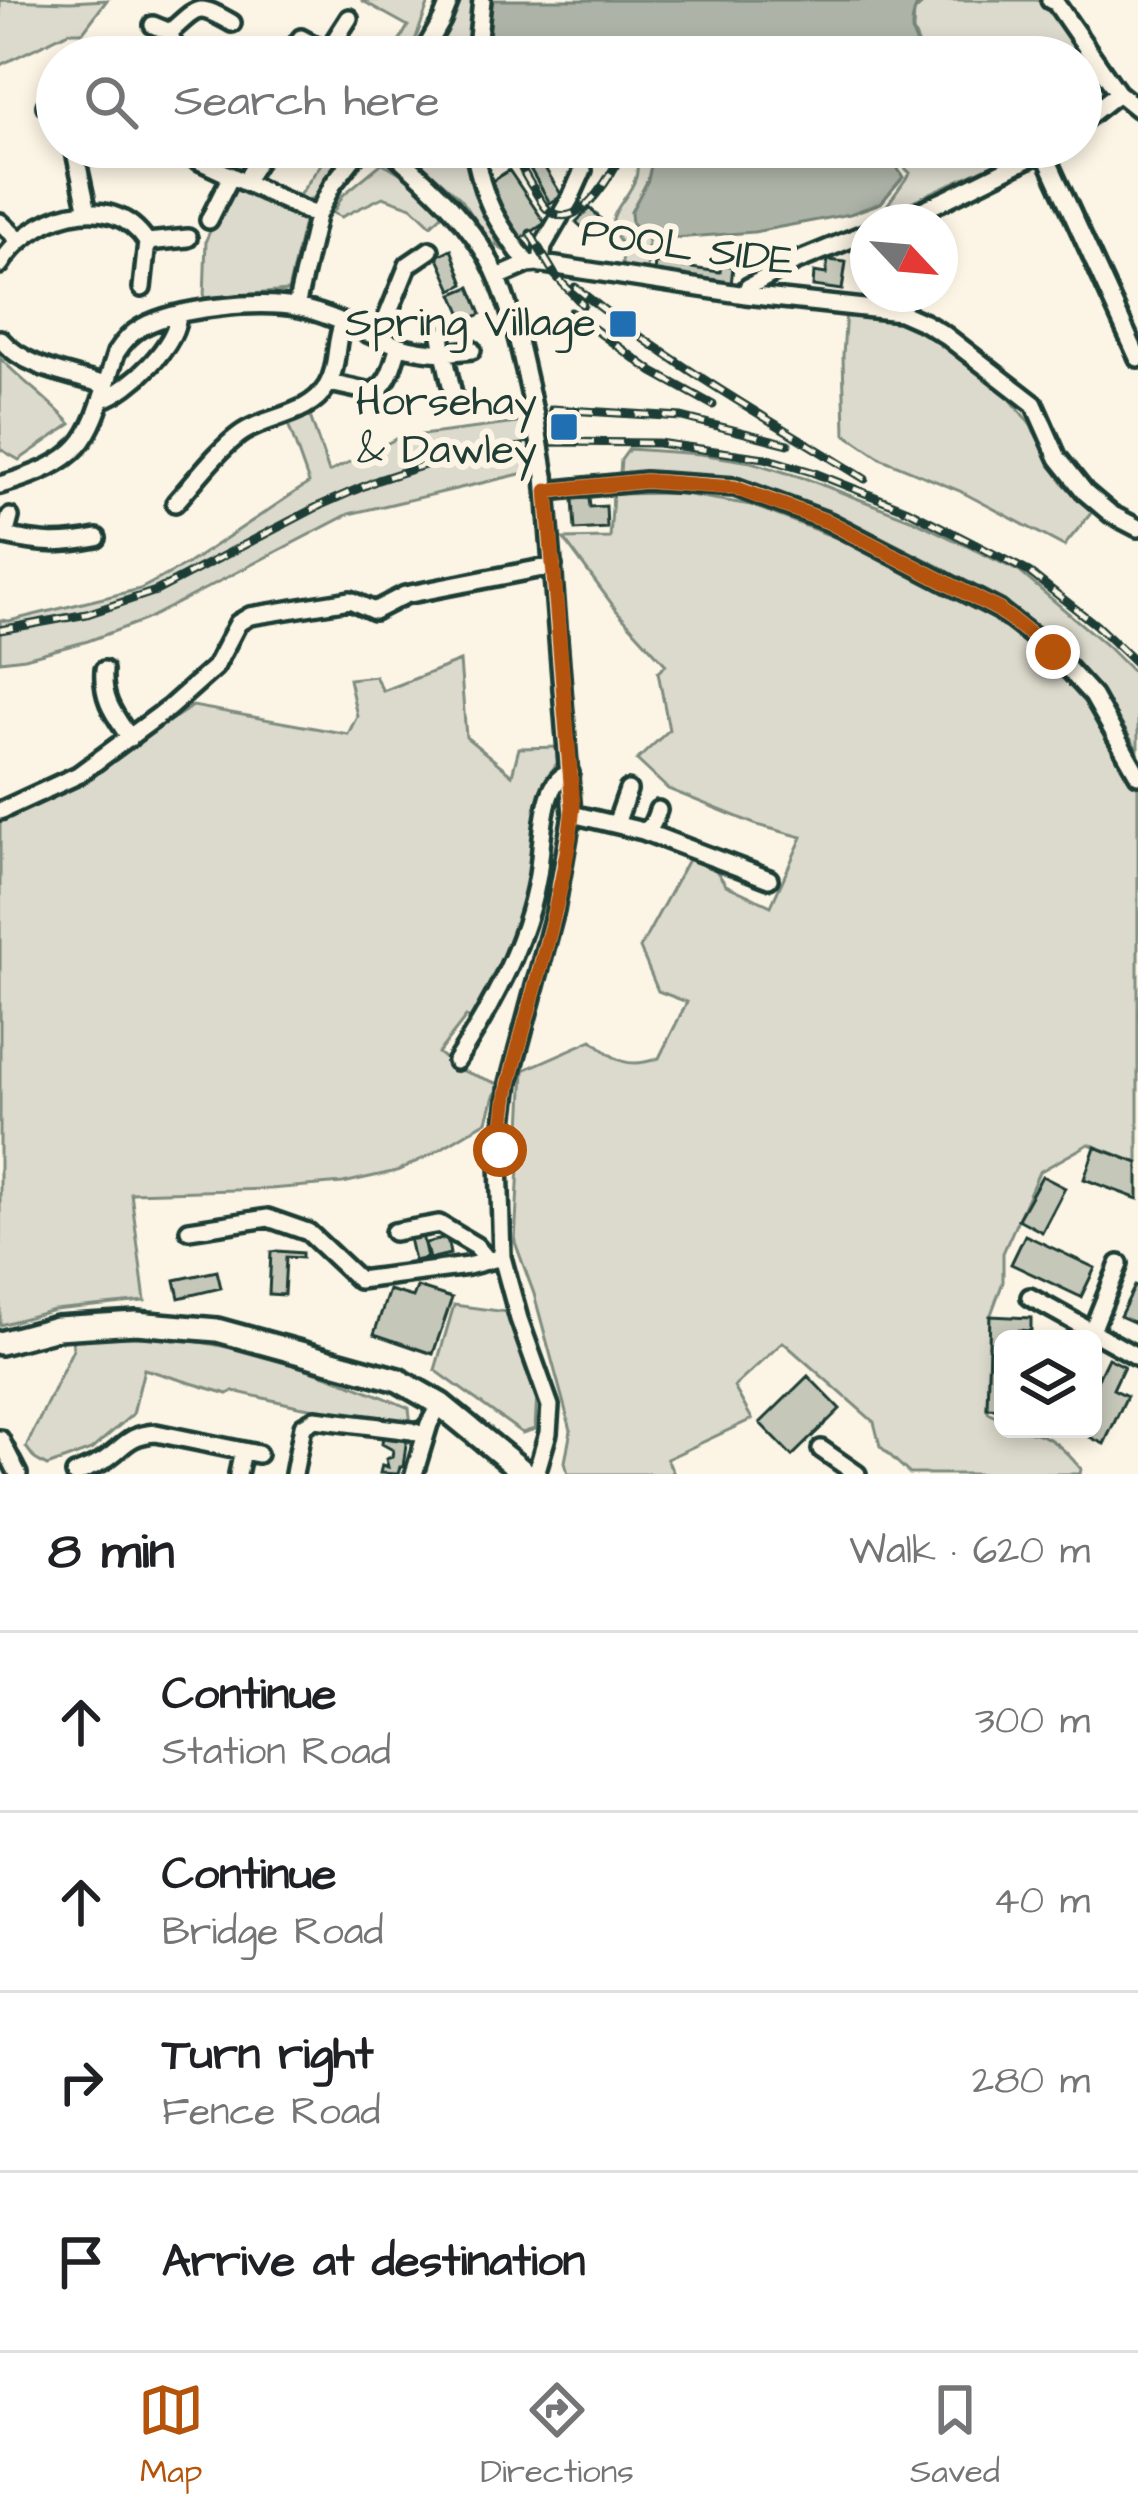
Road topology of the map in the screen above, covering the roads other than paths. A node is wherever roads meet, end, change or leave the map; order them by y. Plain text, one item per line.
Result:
1 (450, 0) edge
2 (482, 0) edge
3 (1050, 0) edge
4 (349, 18) dead end
5 (232, 23) dead end
6 (153, 25) dead end
7 (170, 32) junction
8 (171, 36) edge
9 (337, 36) edge
10 (433, 36) edge
11 (478, 36) edge
12 (1078, 36) edge
13 (1102, 70) edge
14 (1117, 92) junction
15 (1102, 104) edge
16 (1138, 109) edge
17 (79, 168) edge
18 (215, 168) edge
19 (248, 168) edge
20 (346, 168) edge
21 (409, 168) edge
22 (478, 168) edge
23 (582, 168) edge
24 (1008, 168) edge
25 (1055, 168) edge
26 (238, 179) junction
27 (932, 204) edge
28 (88, 212) junction
29 (317, 216) junction
30 (209, 220) dead end
31 (0, 222) edge
32 (188, 238) dead end
33 (850, 239) edge
34 (19, 240) junction
35 (147, 249) junction
36 (430, 250) dead end
37 (534, 264) junction
38 (0, 266) edge
39 (498, 277) junction
40 (142, 288) dead end
41 (746, 295) junction
42 (296, 307) junction
43 (178, 314) junction
44 (343, 323) junction
45 (379, 338) junction
46 (0, 339) edge
47 (442, 345) junction
48 (400, 346) junction
49 (472, 350) dead end
50 (1138, 358) edge
51 (328, 383) junction
52 (104, 392) junction
53 (454, 399) dead end
54 (546, 483) junction
55 (0, 484) edge
56 (175, 503) dead end
57 (10, 517) dead end
58 (1138, 528) edge
59 (3, 535) edge
60 (97, 538) dead end
61 (553, 566) junction
62 (104, 670) dead end
63 (130, 738) junction
64 (570, 773) junction
65 (1138, 775) edge
66 (628, 790) dead end
67 (0, 811) edge
68 (658, 811) dead end
69 (572, 814) junction
70 (616, 824) junction
71 (643, 831) junction
72 (769, 879) dead end
73 (456, 1061) dead end
74 (189, 1230) dead end
75 (394, 1232) dead end
76 (494, 1258) junction
77 (1119, 1264) dead end
78 (1030, 1297) dead end
79 (1080, 1330) edge
80 (1084, 1330) edge
81 (1102, 1341) edge
82 (0, 1343) edge
83 (1138, 1358) edge
84 (440, 1404) junction
85 (3, 1433) edge
86 (425, 1436) junction
87 (821, 1449) dead end
88 (238, 1471) edge
89 (526, 1472) edge
90 (80, 1473) edge
91 (18, 1474) edge
92 (294, 1474) edge
93 (414, 1474) edge
94 (857, 1474) edge

1 - 10 street
2 - 11 street
3 - 12 street
4 - 9 street
5 - 7 street
6 - 7 street
7 - 8 street
13 - 14 street
14 - 15 street
14 - 16 street
17 - 28 street
18 - 26 street
19 - 26 street
20 - 29 street
21 - 39 street
22 - 37 street
23 - 37 street
24 - 27 street
25 - 50 street
26 - 29 street
26 - 30 street
28 - 34 street
28 - 35 street
29 - 42 street
31 - 34 street
32 - 35 street
33 - 41 street
34 - 38 street
35 - 40 street
36 - 45 street
37 - 39 street, POOL SIDE
37 - 41 street, POOL SIDE
39 - 54 street, bridge
41 - 58 street, POOL SIDE
42 - 43 street
42 - 44 street
43 - 52 street
43 - 52 street
44 - 45 street
44 - 51 street
45 - 48 street
46 - 52 street
47 - 48 street
47 - 49 street
47 - 53 street
48 - 51 street
51 - 56 street
52 - 55 street
54 - 61 street
54 - 65 street
57 - 59 street
59 - 60 street
61 - 63 street
61 - 64 street
62 - 63 street
63 - 67 street
64 - 69 street
64 - 73 street
66 - 70 street
68 - 71 street
69 - 70 street
69 - 76 street
70 - 71 street
71 - 72 street
74 - 76 street
75 - 76 street
76 - 89 street
77 - 80 street
78 - 79 street
81 - 83 street
82 - 84 main road
84 - 86 street
84 - 89 main road
85 - 91 street
86 - 92 street
86 - 93 street
87 - 94 street
88 - 90 street

